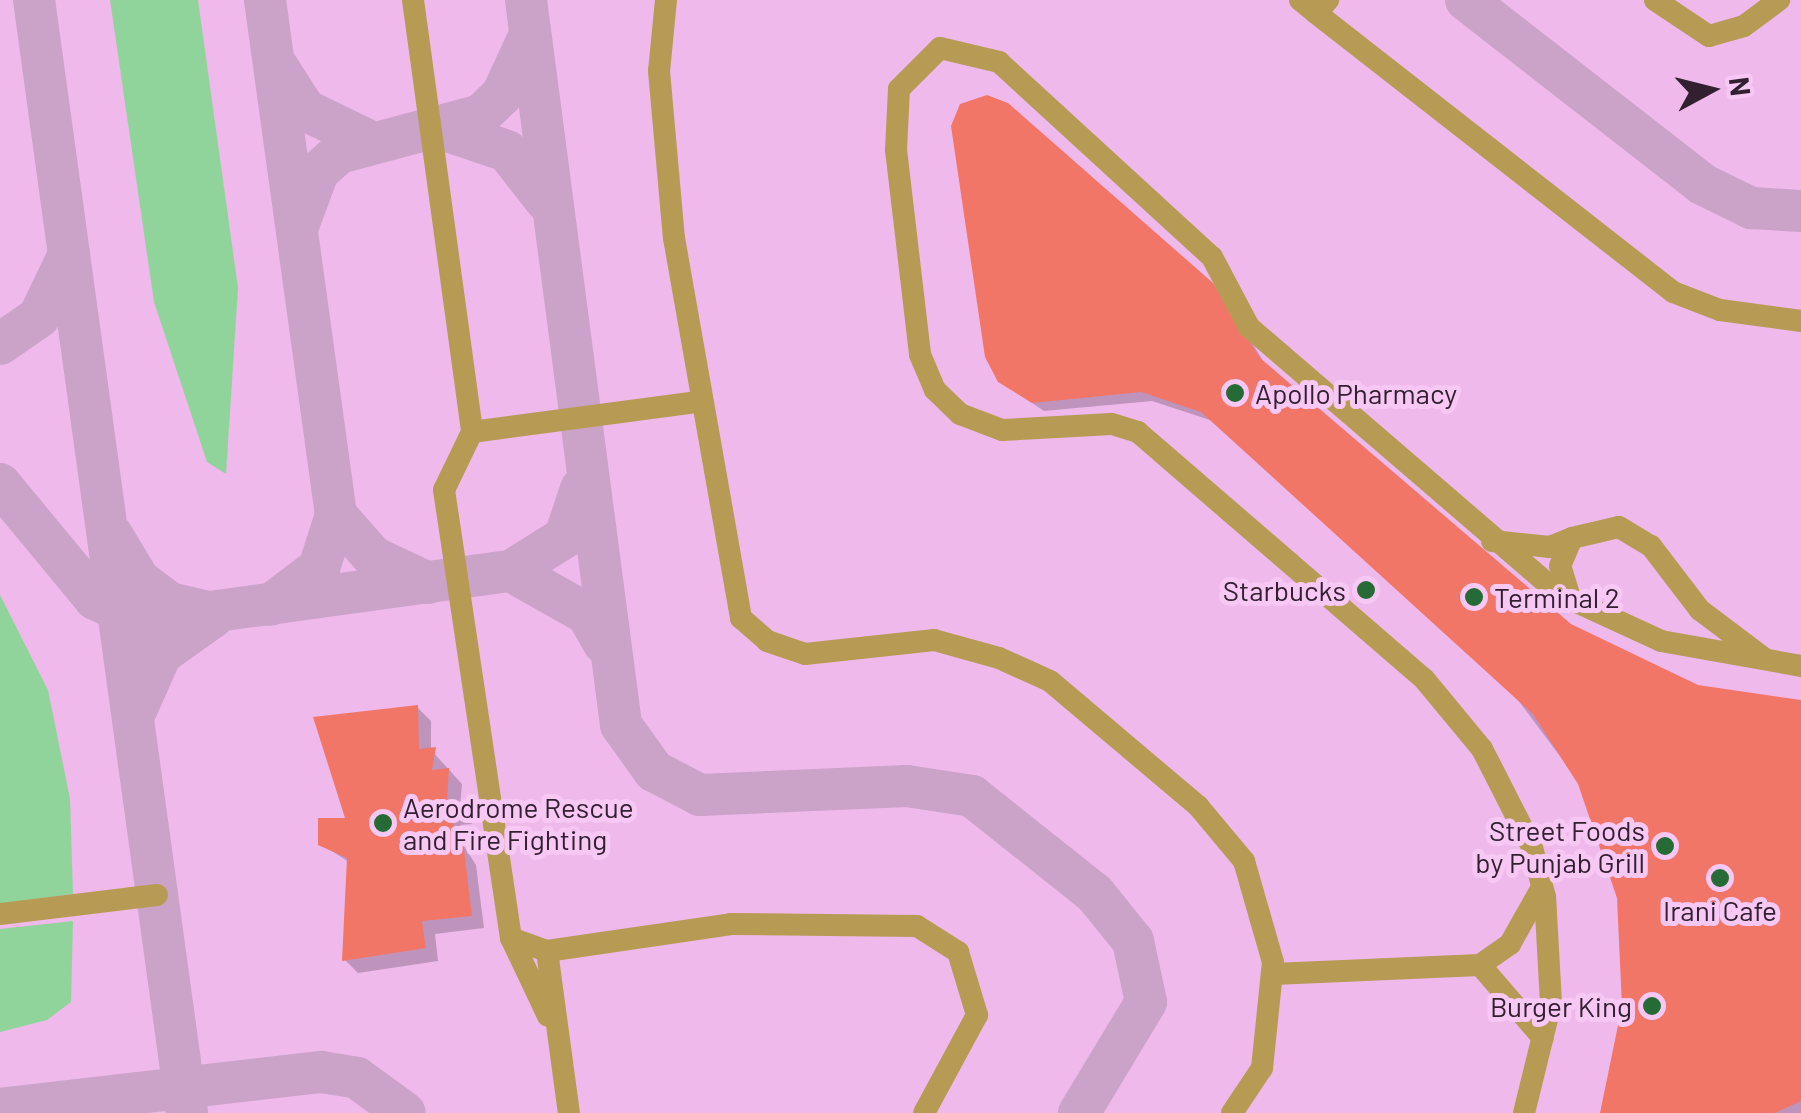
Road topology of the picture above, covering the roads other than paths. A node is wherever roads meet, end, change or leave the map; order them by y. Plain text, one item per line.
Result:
1 (413, 0) edge
2 (666, 0) edge
3 (1654, 0) edge
4 (1779, 0) edge
5 (1315, 4) edge
6 (1801, 321) edge
7 (696, 402) junction
8 (472, 432) junction
9 (1572, 538) junction
10 (1492, 541) junction
11 (1570, 601) junction
12 (1801, 666) edge
13 (1776, 667) junction
14 (1542, 886) junction
15 (157, 895) dead end
16 (0, 914) edge
17 (511, 938) junction
18 (547, 951) junction
19 (1480, 965) junction
20 (1274, 974) junction
21 (558, 1038) junction
22 (1543, 1038) junction
23 (569, 1113) edge
24 (924, 1113) edge
25 (1232, 1113) edge
26 (1524, 1113) edge

1 - 8 lane
2 - 7 lane
3 - 4 lane
5 - 6 lane
7 - 8 lane
7 - 20 lane
8 - 17 lane
9 - 10 lane
9 - 11 lane
9 - 13 lane
10 - 11 lane
10 - 14 lane
11 - 13 lane
12 - 13 lane
14 - 19 lane
14 - 22 lane
15 - 16 lane
17 - 18 lane
17 - 21 lane
18 - 21 lane
18 - 24 lane
19 - 20 lane
19 - 22 lane
20 - 25 lane
21 - 23 lane
22 - 26 lane

